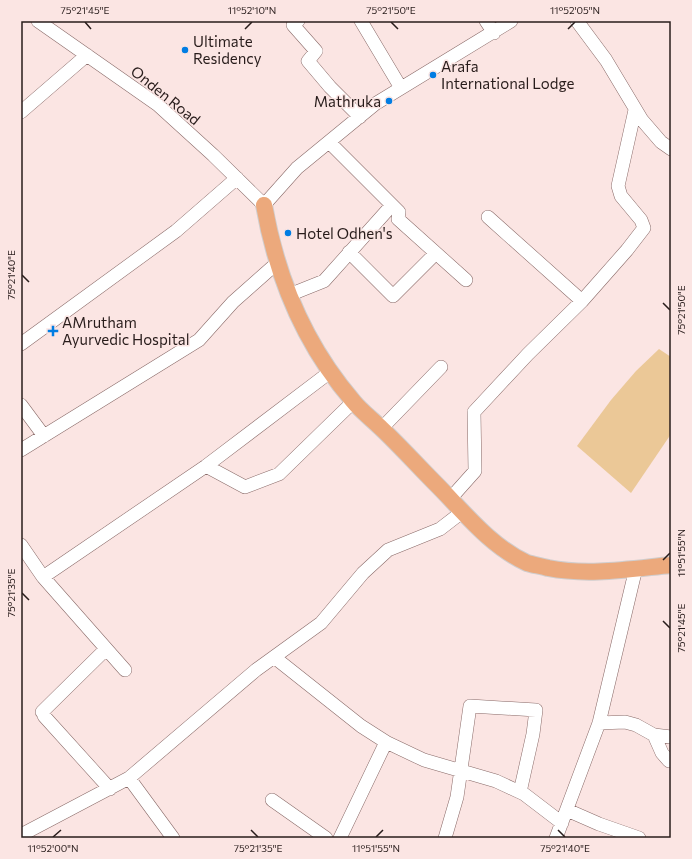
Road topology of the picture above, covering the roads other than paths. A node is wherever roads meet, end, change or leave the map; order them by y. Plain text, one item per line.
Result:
1 (38, 21) edge
2 (298, 21) edge
3 (360, 21) edge
4 (486, 21) edge
5 (511, 21) edge
6 (577, 21) edge
7 (494, 33) junction
8 (87, 55) junction
9 (401, 88) junction
10 (636, 110) junction
11 (21, 112) edge
12 (360, 117) junction
13 (329, 142) junction
14 (671, 149) edge
15 (237, 178) junction
16 (264, 205) junction
17 (392, 205) junction
18 (488, 217) dead end
19 (349, 252) junction
20 (436, 253) junction
21 (277, 263) junction
22 (466, 280) dead end
23 (290, 295) junction
24 (582, 301) junction
25 (21, 344) edge
26 (441, 367) dead end
27 (330, 372) junction
28 (353, 402) junction
29 (21, 405) edge
30 (382, 429) junction
31 (44, 436) junction
32 (21, 450) edge
33 (206, 466) junction
34 (450, 499) junction
35 (462, 512) junction
36 (21, 545) edge
37 (671, 565) edge
38 (636, 568) junction
39 (43, 577) junction
40 (106, 649) junction
41 (274, 657) junction
42 (125, 670) dead end
43 (599, 723) junction
44 (654, 735) junction
45 (671, 737) edge
46 (386, 742) junction
47 (671, 759) edge
48 (462, 772) junction
49 (129, 778) junction
50 (110, 789) junction
51 (520, 792) junction
52 (272, 800) dead end
53 (567, 810) junction
54 (562, 823) junction
55 (21, 835) edge
56 (173, 838) edge
57 (326, 838) edge
58 (340, 838) edge
59 (445, 838) edge
60 (556, 838) edge
61 (638, 838) edge

1 - 8 street, Onden Road
2 - 12 street
3 - 9 street
4 - 7 street
5 - 7 street
6 - 10 street
7 - 9 street
8 - 11 street
8 - 15 street, Onden Road
9 - 12 street
10 - 14 street
10 - 24 street
12 - 13 street
13 - 16 street
13 - 17 street
15 - 16 street, Onden Road
15 - 25 street
16 - 21 main road
17 - 19 street
17 - 20 street
18 - 24 street
19 - 20 street
19 - 23 street
20 - 22 street
21 - 23 main road
21 - 31 street
23 - 27 main road
24 - 34 street
26 - 30 street
27 - 28 main road
27 - 33 street
28 - 30 main road
28 - 33 street
29 - 31 street
30 - 34 main road
31 - 32 street
33 - 39 street
34 - 35 main road
35 - 38 main road
35 - 41 street
36 - 39 street
37 - 38 main road
38 - 43 street
39 - 40 street
40 - 42 street
40 - 50 street
41 - 46 street
41 - 49 street
43 - 44 street
43 - 53 street
44 - 45 street
44 - 47 street
46 - 48 street
46 - 58 street
48 - 51 street
48 - 51 street
48 - 59 street
49 - 50 street
49 - 56 street
50 - 55 street
51 - 54 street
52 - 57 street
53 - 54 street
53 - 61 street
54 - 60 street

